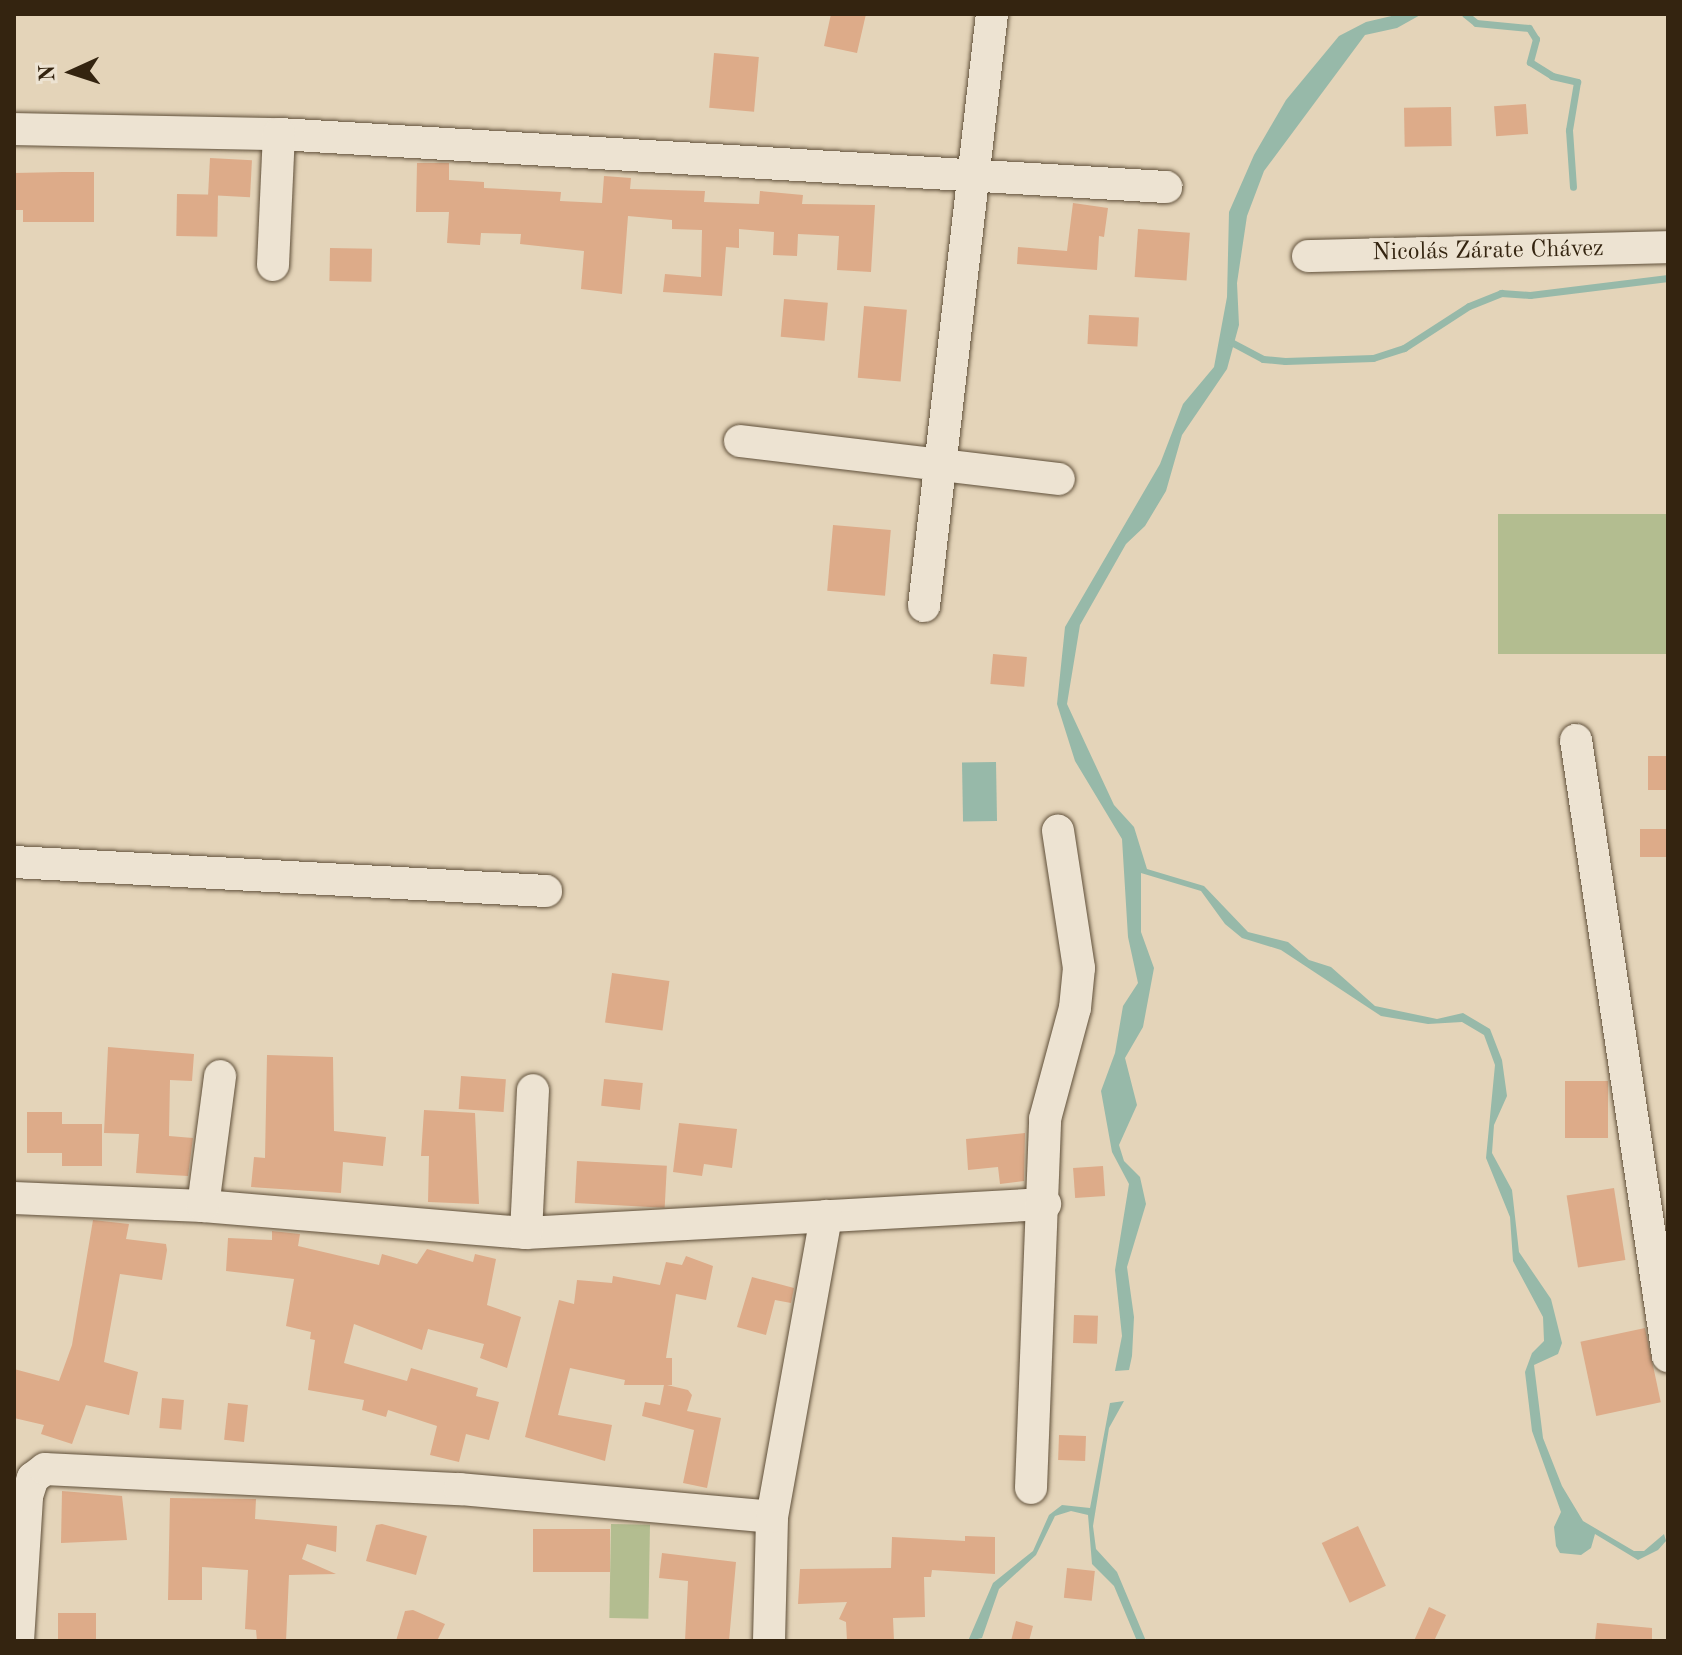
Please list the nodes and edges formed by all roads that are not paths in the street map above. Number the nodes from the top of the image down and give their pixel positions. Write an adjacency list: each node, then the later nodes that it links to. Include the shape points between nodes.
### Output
1 (992, 14): 4 (street)
2 (14, 129): 3 (street)
3 (279, 134): 4 (street); 8 (street)
4 (972, 179): 5 (street); 10 (street)
5 (1166, 187)
6 (1668, 247): 7 (street, Nicolás Zárate Chávez)
7 (1308, 256)
8 (273, 265)
9 (740, 441): 10 (street)
10 (940, 462): 11 (street); 12 (street)
11 (1059, 479)
12 (924, 606)
13 (1576, 740): 23 (street)
14 (1058, 831): 20 (street, via 1079,968 1075,1008 1047,1105)
15 (14, 862): 16 (street)
16 (546, 891)
17 (220, 1076): 21 (street)
18 (533, 1090): 24 (street)
19 (14, 1198): 21 (street)
20 (1045, 1204): 22 (street); 26 (street)
21 (203, 1206): 24 (street)
22 (826, 1216): 24 (street); 27 (street)
23 (1658, 1217): 25 (street)
24 (526, 1233)
25 (1668, 1356)
26 (1031, 1488)
27 (772, 1517): 28 (street, via 460,1489 45,1469 33,1478 27,1496); 29 (street)
28 (18, 1641)
29 (769, 1641)

